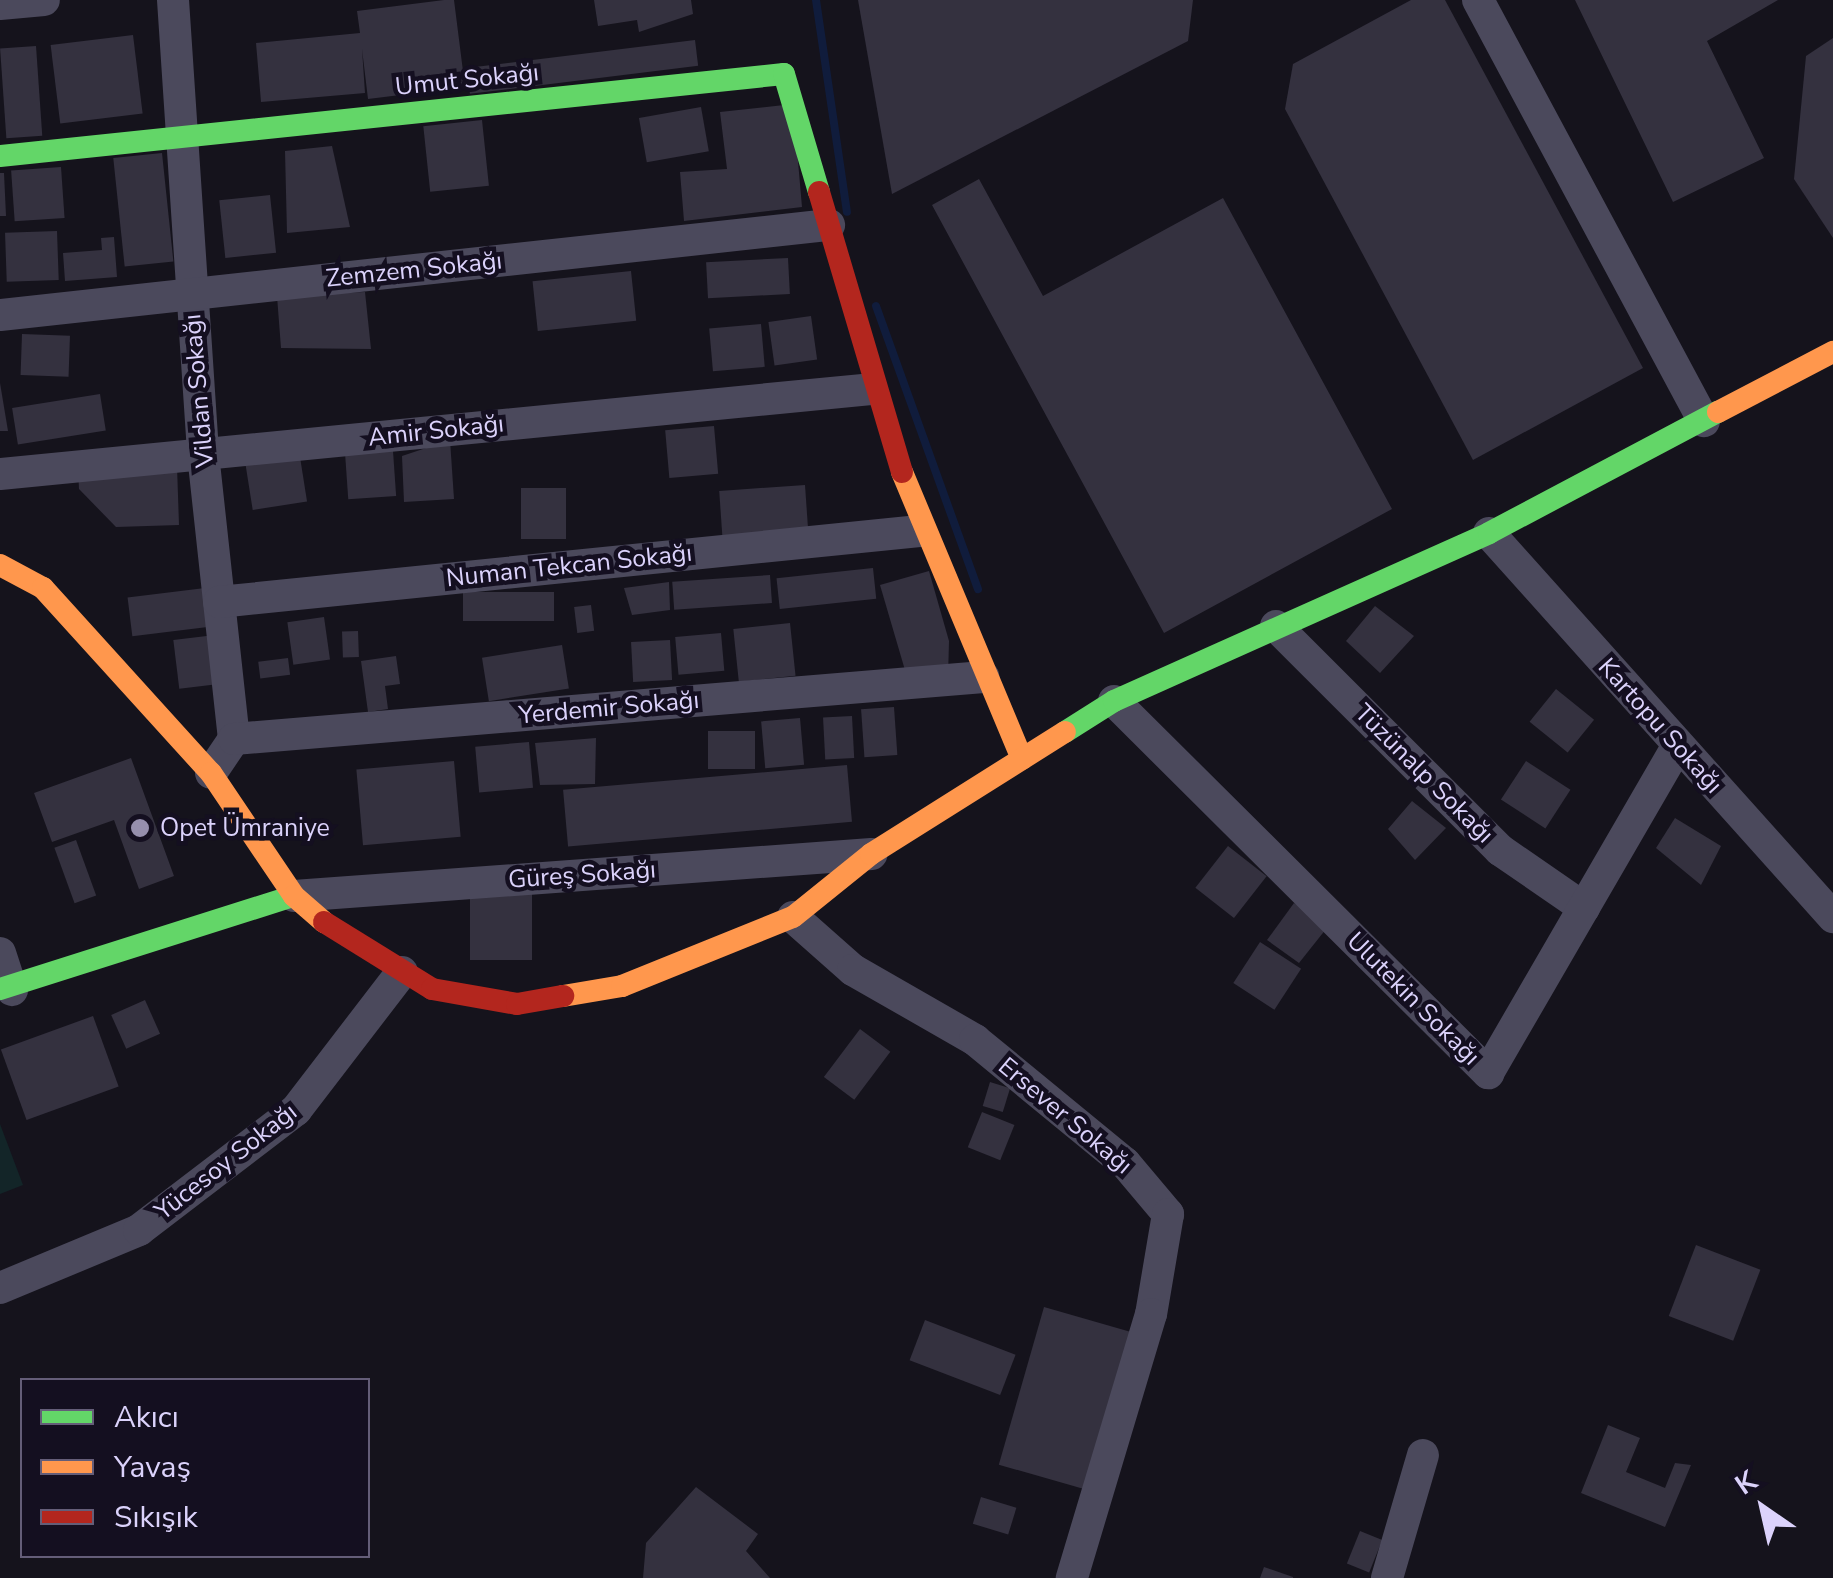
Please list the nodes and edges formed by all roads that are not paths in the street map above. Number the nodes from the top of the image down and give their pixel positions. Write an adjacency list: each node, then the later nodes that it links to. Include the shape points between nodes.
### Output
1 (44, 0): 4 (street)
2 (173, 0): 5 (street, Vildan Sokağı)
3 (1478, 0): 12 (street)
4 (0, 4)
5 (182, 137): 6 (street, Umut Sokağı); 7 (street, Umut Sokağı, via 784,74); 8 (street, Vildan Sokağı)
6 (0, 156)
7 (828, 225): 8 (street, Zemzem Sokağı); 11 (street)
8 (191, 294): 9 (street, Zemzem Sokağı); 13 (street, Vildan Sokağı)
9 (0, 316)
10 (1833, 352): 12 (street)
11 (871, 389): 13 (street, Amir Sokağı); 15 (street)
12 (1704, 421): 16 (street)
13 (203, 454): 14 (street, Amir Sokağı); 18 (street, Vildan Sokağı)
14 (0, 474)
15 (919, 531): 18 (street, Numan Tekcan Sokağı); 20 (street)
16 (1489, 534): 19 (street); 23 (street, Kartopu Sokağı)
17 (0, 565): 25 (street, via 43,588)
18 (219, 602): 22 (street, Vildan Sokağı)
19 (1276, 626): 21 (street); 28 (street, Tüzünalp Sokağı, via 1500,850)
20 (983, 678): 22 (street, Yerdemir Sokağı); 24 (street)
21 (1114, 701): 24 (street); 28 (street, Ulutekin Sokağı, via 1488,1074)
22 (234, 739): 25 (street)
23 (1677, 747): 28 (street, Ulutekin Sokağı); 30 (street, Kartopu Sokağı)
24 (1022, 760): 26 (street)
25 (211, 773): 27 (street)
26 (871, 854): 27 (street, Güreş Sokağı); 29 (street)
27 (294, 896): 32 (street); 33 (street)
28 (1584, 908)
29 (793, 916): 32 (street, via 622,986 517,1004 432,989); 36 (street, Ersever Sokağı, via 853,970 975,1040 1125,1163 1168,1214 1152,1314)
30 (1833, 917)
31 (0, 954): 33 (street)
32 (402, 972): 34 (street, Yücesoy Sokağı, via 296,1110 139,1230)
33 (4, 995)
34 (0, 1288)
35 (1423, 1455): 37 (street)
36 (1072, 1578)
37 (1387, 1578)

